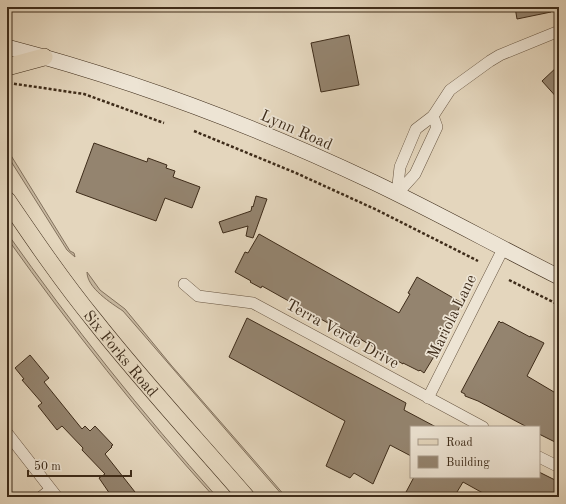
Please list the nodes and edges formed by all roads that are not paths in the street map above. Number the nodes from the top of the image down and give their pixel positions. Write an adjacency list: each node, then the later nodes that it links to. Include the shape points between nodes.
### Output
1 (559, 31): 5 (street, via 490,61 450,90)
2 (7, 47): 3 (main road, Lynn Road)
3 (44, 57): 4 (main road); 6 (main road, Lynn Road, via 137,85 247,126)
4 (7, 68)
5 (433, 116): 6 (street, via 416,129 400,167); 6 (street, via 437,127 415,174)
6 (397, 194): 8 (main road, Lynn Road)
7 (7, 200): 18 (main road, Six Forks Road, via 94,320)
8 (503, 249): 9 (main road, Lynn Road); 11 (street, Mariola Lane)
9 (559, 277)
10 (184, 284): 11 (street, Terra Verde Drive, via 198,296 253,303)
11 (428, 398): 12 (street, Terra Verde Drive)
12 (481, 426)
13 (7, 433): 16 (street)
14 (540, 458): 15 (street)
15 (559, 467)
16 (54, 493): 17 (street)
17 (42, 497)
18 (246, 497)

